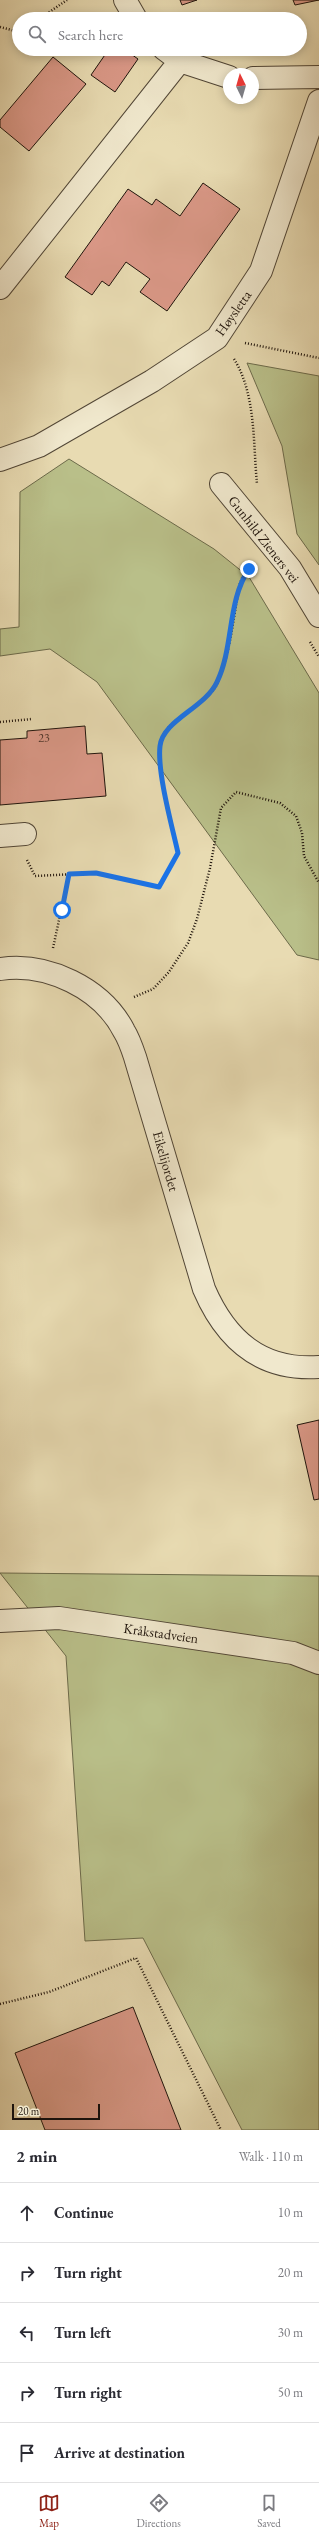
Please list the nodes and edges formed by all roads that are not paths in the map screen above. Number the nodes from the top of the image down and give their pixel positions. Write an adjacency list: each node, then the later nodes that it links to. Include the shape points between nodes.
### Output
1 (125, 0): 2 (street)
2 (132, 12)
3 (171, 56): 9 (street)
4 (175, 56): 5 (street)
5 (223, 75)
6 (319, 77): 7 (street)
7 (259, 78)
8 (319, 101): 10 (street, Høysletta, via 261,271 217,338 152,381 39,446)
9 (0, 288)
10 (0, 460)
11 (221, 484): 12 (street, Gunhild Zieners vei, via 290,568)
12 (319, 616)
13 (0, 969): 14 (street, Eikelijordet, via 31,969 59,975 85,988 107,1007 124,1030 135,1056 204,1289 215,1314 231,1335 252,1352 277,1363 303,1368)
14 (319, 1367)
15 (0, 1621): 16 (street, Kråkstadveien, via 59,1618 294,1653)
16 (319, 1663)

